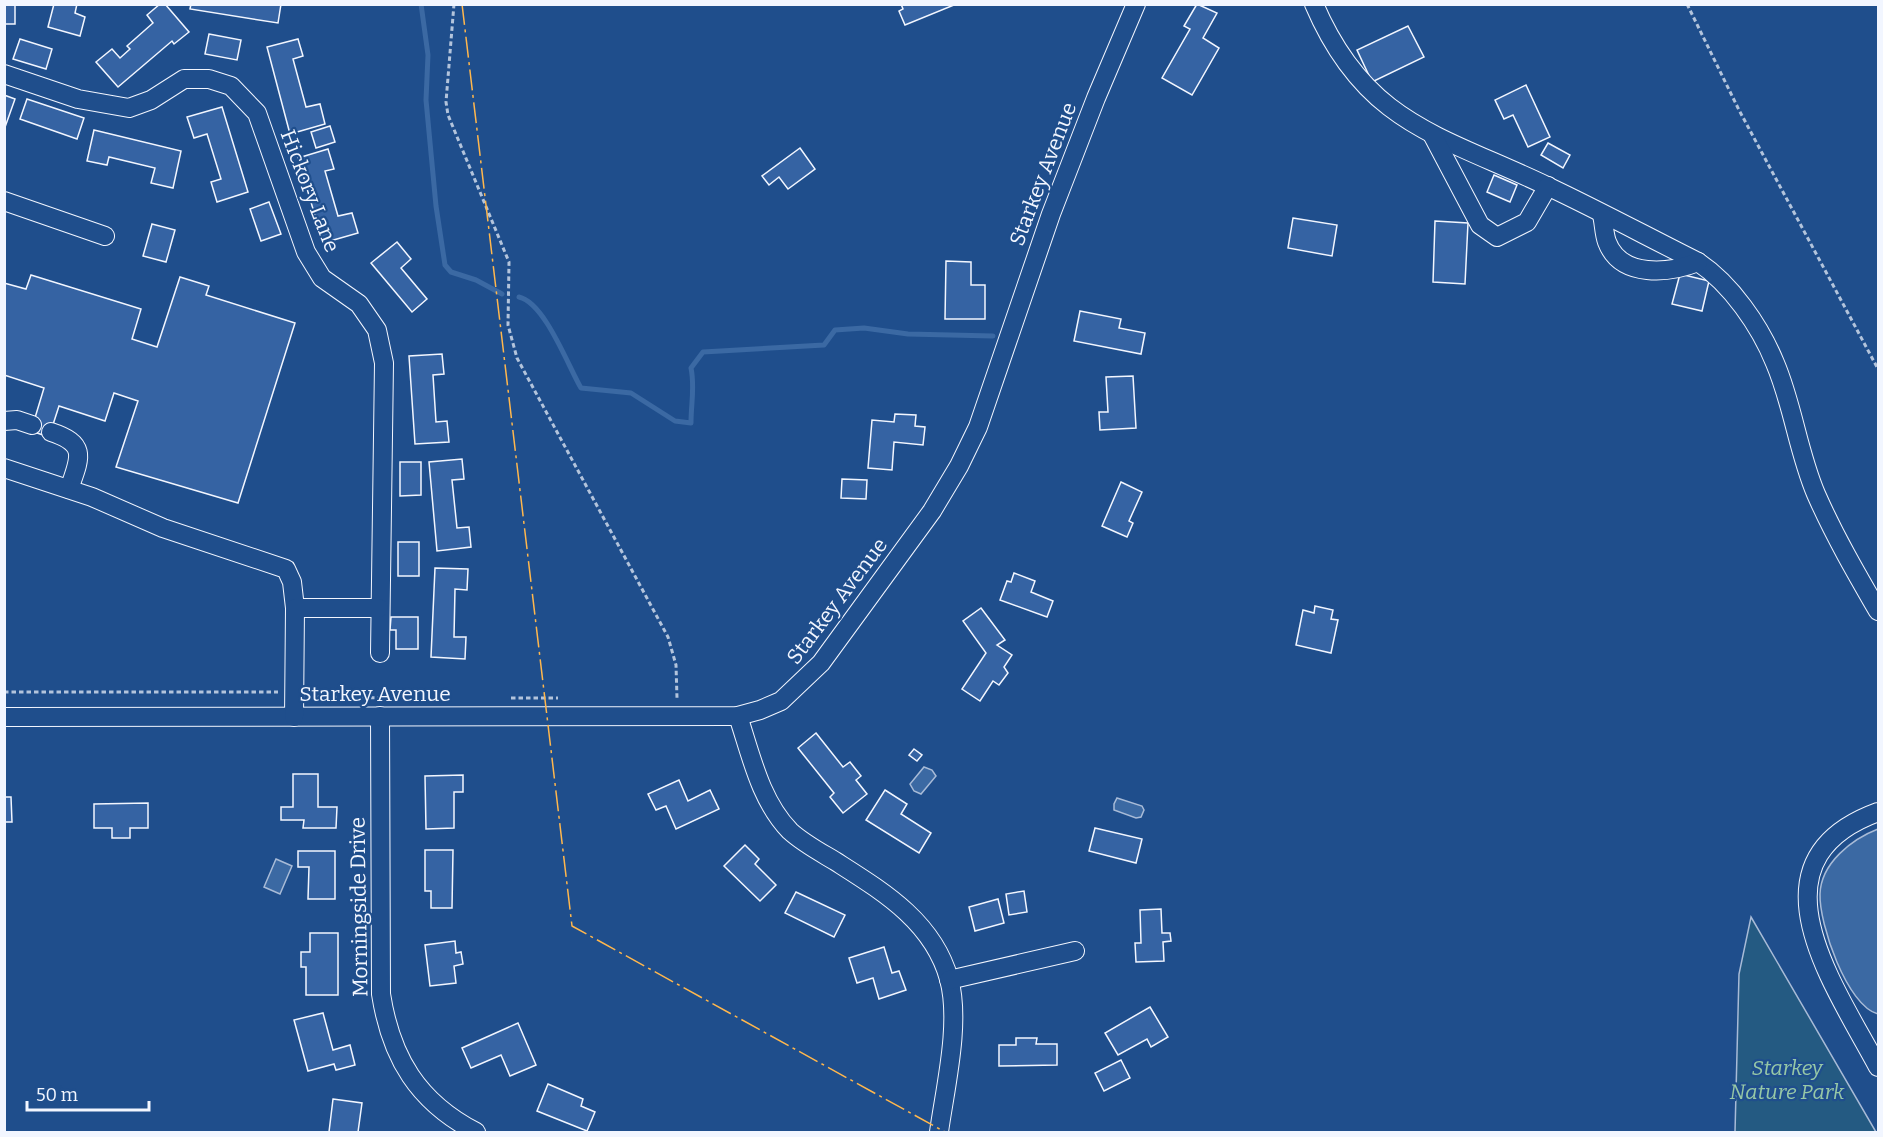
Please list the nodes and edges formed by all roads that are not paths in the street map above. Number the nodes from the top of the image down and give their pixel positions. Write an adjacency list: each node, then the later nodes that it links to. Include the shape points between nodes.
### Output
1 (1136, 4): 20 (street, Starkey Avenue, via 1054,205 978,427 959,466 933,512 821,663 781,701)
2 (1314, 4): 4 (street, via 1327,35 1354,76 1376,98)
3 (4, 74): 16 (street, Hickory Lane, via 78,99 129,108 151,100 184,79 209,79 231,86 256,113 306,252 322,278 358,304 377,330 384,363)
4 (1433, 136): 5 (street); 5 (street, via 1480,225 1497,237 1527,222)
5 (1548, 186): 7 (street)
6 (4, 201): 8 (street)
7 (1602, 215): 9 (street); 9 (street, via 1607,243 1621,261 1650,272 1677,270)
8 (105, 236)
9 (1698, 262): 17 (street, via 1715,274 1741,304 1775,362 1815,492)
10 (4, 421): 11 (street)
11 (32, 425)
12 (51, 432): 14 (street, via 75,444 78,456)
13 (4, 468): 14 (street)
14 (69, 489): 15 (street, via 163,528 286,569)
15 (295, 608): 16 (street); 22 (street)
16 (379, 608): 18 (street, Hickory Lane)
17 (1878, 611)
18 (380, 653)
19 (380, 716): 20 (street, Starkey Avenue); 22 (street, Starkey Avenue); 27 (street, Morningside Drive, via 381,994 385,1021 405,1068)
20 (738, 716): 25 (street, via 761,786 775,813 808,845 907,910 929,939)
21 (4, 717): 22 (street, Starkey Avenue)
22 (294, 717)
23 (1878, 812): 26 (street, via 1836,835 1818,856 1807,908 1817,949)
24 (1075, 951): 25 (street)
25 (949, 980): 29 (street, via 950,1050)
26 (1878, 1067)
27 (446, 1126): 28 (street, Morningside Drive)
28 (476, 1132)
29 (939, 1132)

